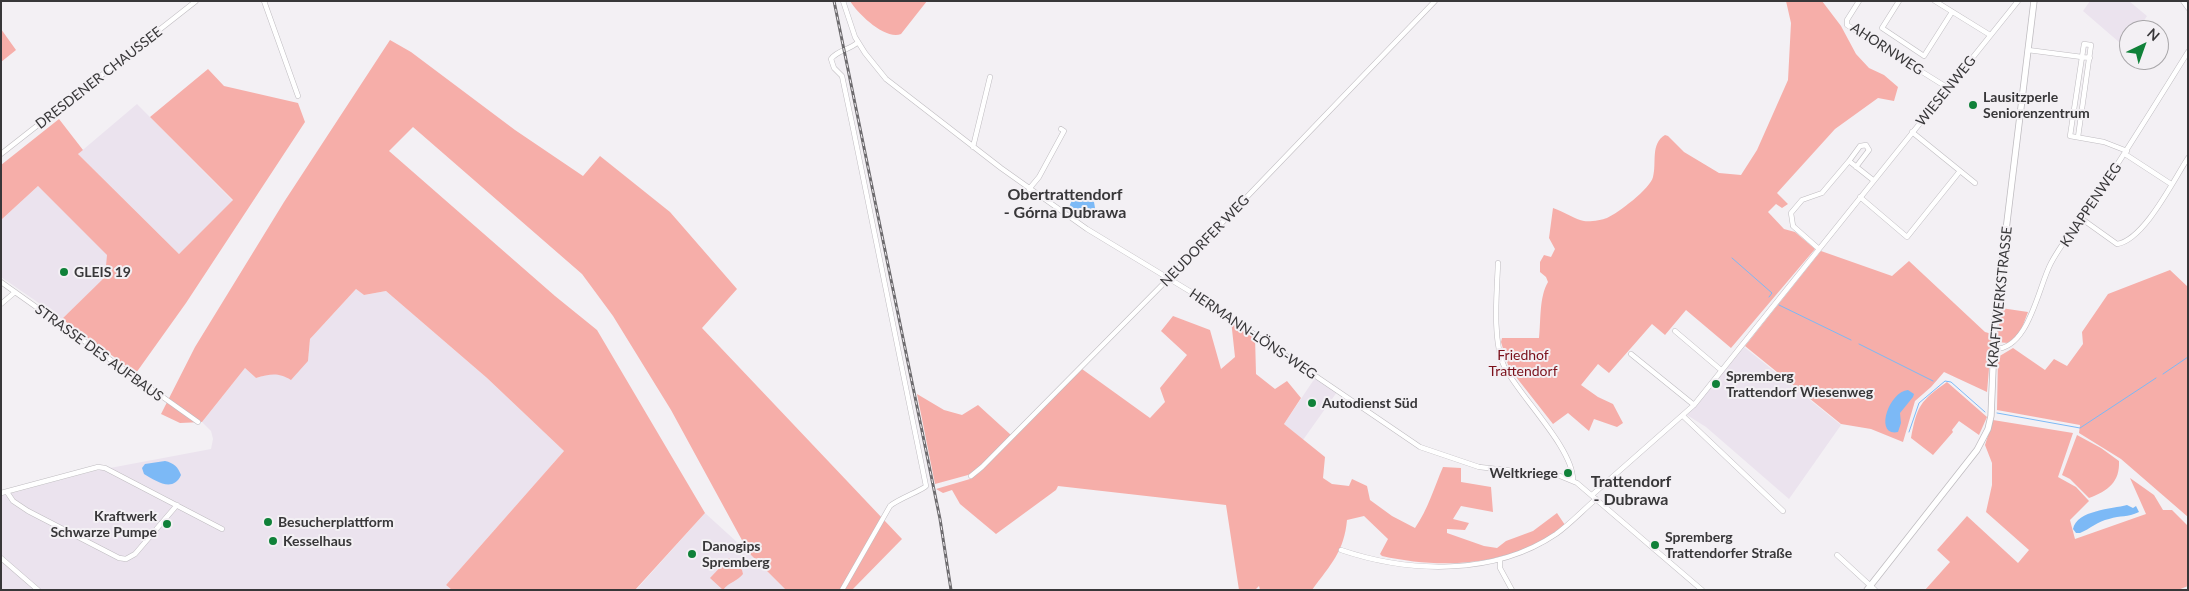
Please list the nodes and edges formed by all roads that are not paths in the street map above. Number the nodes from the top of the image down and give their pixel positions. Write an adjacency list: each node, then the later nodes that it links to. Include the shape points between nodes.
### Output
1 (196, 1): 31 (street, DRESDENER CHAUSSEE)
2 (264, 1): 23 (street)
3 (843, 1): 14 (street, HERMANN-LÖNS-WEG)
4 (1435, 1): 44 (street, NEUDORFER WEG)
5 (1859, 1): 21 (street, AHORNWEG, via 1847,25)
6 (1899, 1): 12 (street, via 1882,28 1924,56)
7 (1935, 1): 12 (street)
8 (2018, 1): 13 (street, WIESENWEG)
9 (2034, 1): 15 (main road, KRAFTWERKSTRASSE)
10 (2183, 1): 11 (street)
11 (2188, 8)
12 (1952, 12): 13 (street)
13 (1990, 35): 21 (street, WIESENWEG)
14 (858, 42): 29 (street, HERMANN-LÖNS-WEG, via 886,79); 68 (street, via 831,59 842,76 925,488 890,506)
15 (2028, 50): 17 (street); 49 (main road, KRAFTWERKSTRASSE)
16 (2188, 52): 30 (street, KNAPPENWEG)
17 (2082, 57): 18 (street); 18 (street, via 2084,44 2091,45); 20 (street)
18 (2090, 58): 22 (street)
19 (990, 77): 29 (street)
20 (2078, 86): 22 (street); 24 (street)
21 (1948, 88): 27 (street, WIESENWEG)
22 (2086, 88): 25 (street)
23 (298, 96)
24 (2073, 122): 25 (street); 28 (street, via 2070,136)
25 (2080, 124): 28 (street)
26 (1061, 129): 39 (street, via 1064,131)
27 (1912, 132): 35 (street); 36 (street, WIESENWEG)
28 (2078, 137): 30 (street, via 2104,142)
29 (973, 147): 39 (street, HERMANN-LÖNS-WEG)
30 (2126, 152): 38 (street); 41 (street, KNAPPENWEG)
31 (1, 154)
32 (2188, 158): 38 (street)
33 (1848, 160): 34 (street); 34 (street, via 1860,146 1866,145 1869,150); 42 (street, via 1822,193 1802,200 1791,213 1792,226)
34 (1856, 167): 36 (street)
35 (1960, 171): 37 (street); 40 (street, via 1907,237)
36 (1873, 180): 40 (street, WIESENWEG)
37 (1974, 183)
38 (2171, 184): 41 (street, via 2143,228 2126,243 2117,244)
39 (1029, 189): 44 (street, HERMANN-LÖNS-WEG, via 1087,229)
40 (1860, 197): 42 (street, WIESENWEG)
41 (2082, 220): 49 (street, KNAPPENWEG, via 2051,263 2022,334 2005,347)
42 (1819, 249): 51 (street, WIESENWEG)
43 (1498, 263): 56 (street, via 1497,320 1504,366 1549,429 1573,470)
44 (1169, 278): 55 (street, NEUDORFER WEG); 56 (street, HERMANN-LÖNS-WEG, via 1420,447 1479,467)
45 (1, 282): 46 (street, STRASSE DES AUFBAUS)
46 (15, 292): 47 (street); 54 (street, STRASSE DES AUFBAUS)
47 (1, 304)
48 (1674, 331): 51 (street)
49 (1994, 350): 66 (main road, KRAFTWERKSTRASSE, via 1991,416 1984,438)
50 (1631, 354): 52 (street)
51 (1721, 370): 52 (street, WIESENWEG)
52 (1694, 405): 53 (street, WIESENWEG)
53 (1683, 416): 58 (street, WIESENWEG, via 1630,459); 60 (street)
54 (198, 422)
55 (970, 476)
56 (1573, 480): 58 (street, HERMANN-LÖNS-WEG)
57 (4, 492): 59 (street, via 98,467 110,469); 59 (street, via 28,511 126,559 135,554)
58 (1594, 497): 65 (street, WIESENWEG, via 1555,535); 70 (street, HERMANN-LÖNS-WEG)
59 (177, 505): 61 (street)
60 (1783, 511)
61 (222, 529)
62 (1341, 550): 65 (street, WIESENWEG, via 1385,562 1444,567)
63 (1837, 555): 66 (street, KRAFTWERKSTRASSE)
64 (1, 558): 67 (street)
65 (1500, 561): 69 (street, via 1500,568)
66 (1871, 588)
67 (38, 590)
68 (842, 590)
69 (1512, 590)
70 (1702, 590)

